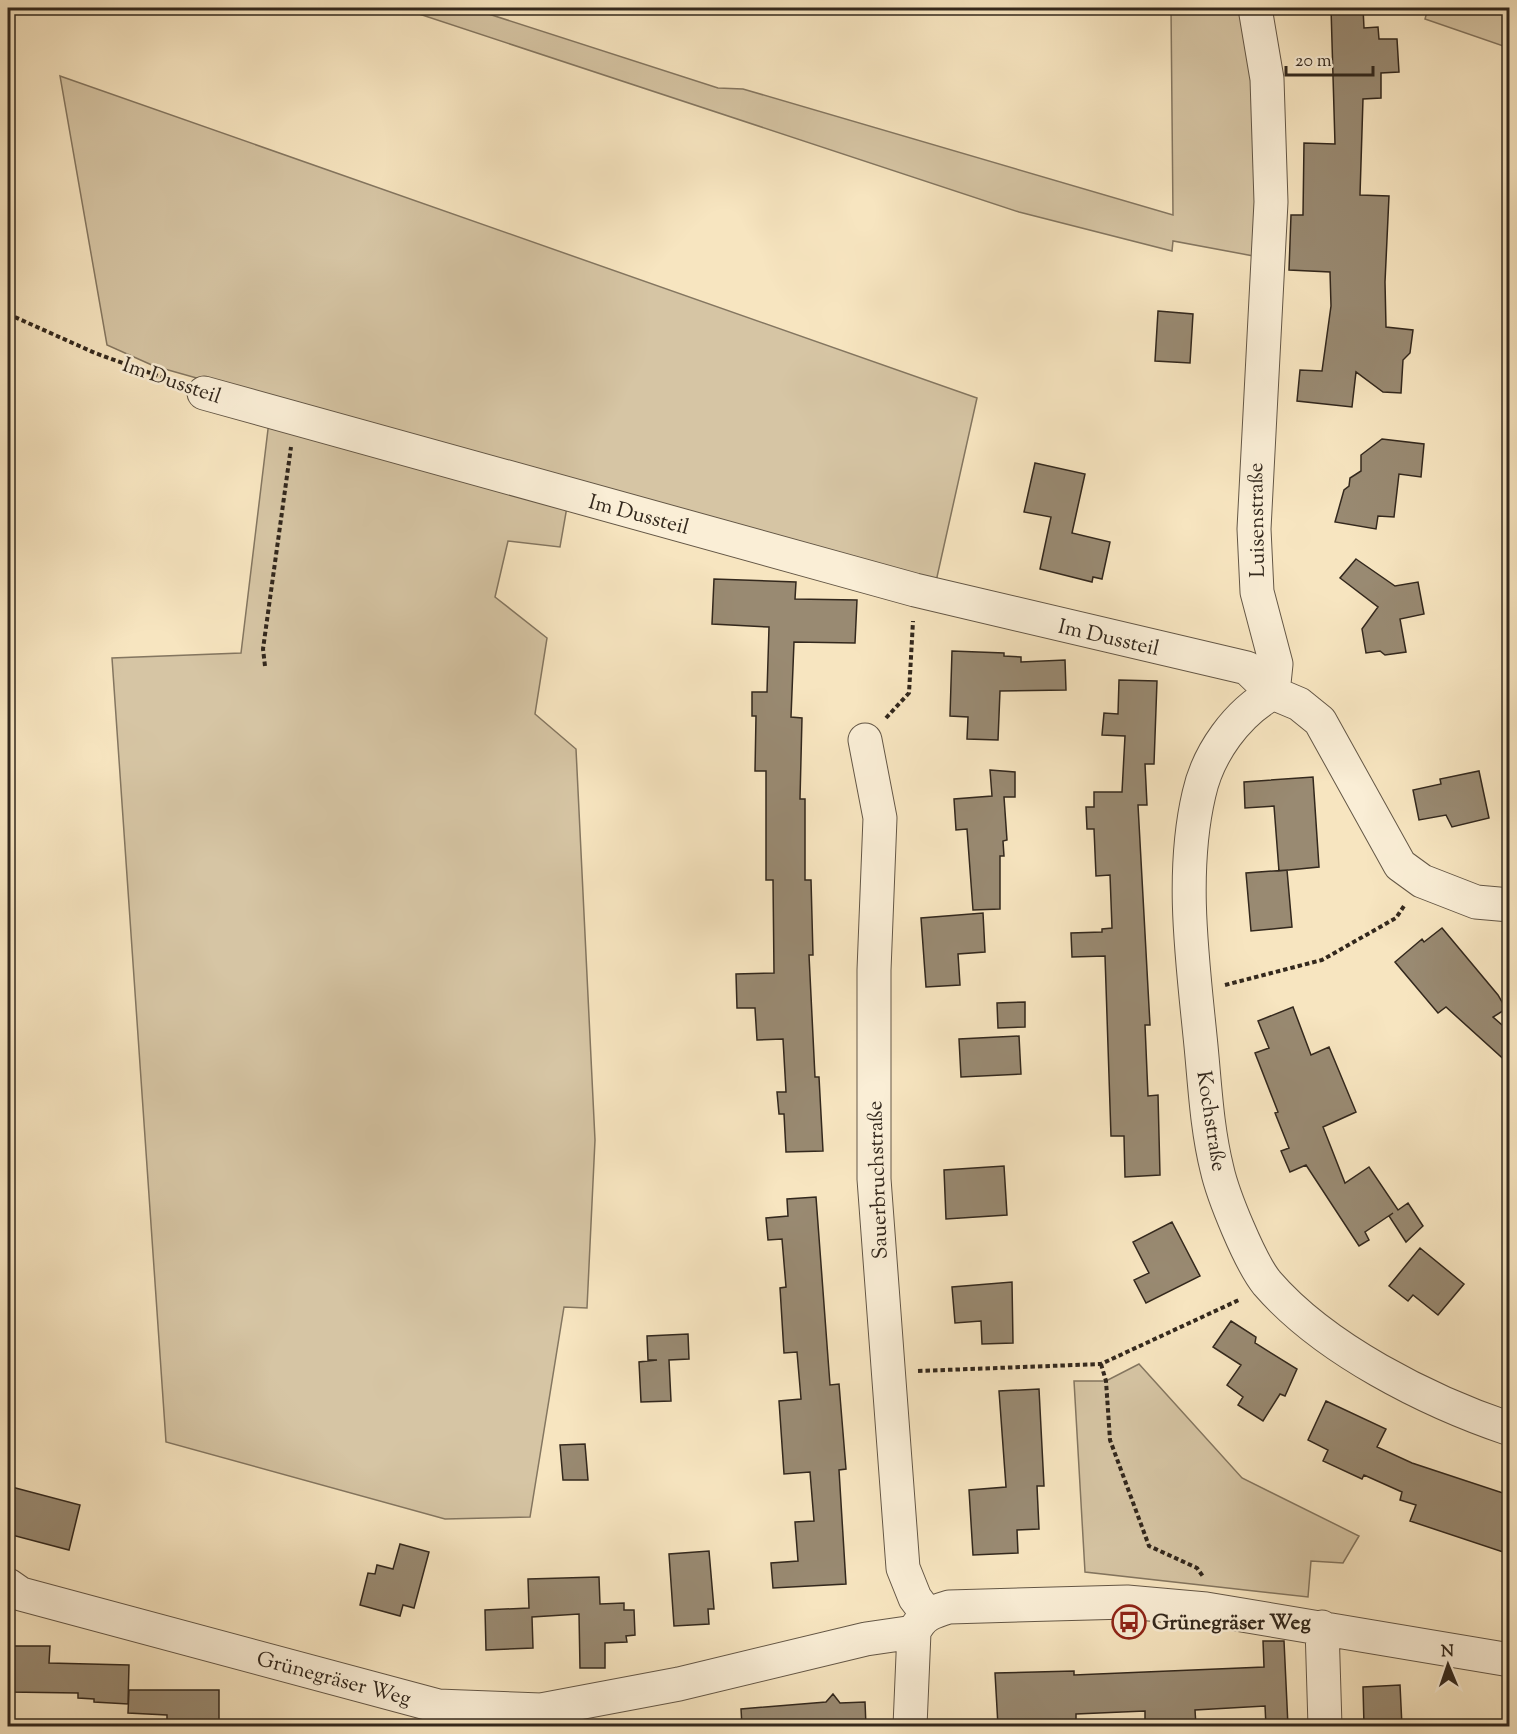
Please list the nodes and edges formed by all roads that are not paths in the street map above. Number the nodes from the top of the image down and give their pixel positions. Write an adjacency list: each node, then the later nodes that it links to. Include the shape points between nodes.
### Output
1 (1255, 8): 3 (street, Luisenstraße, via 1267,79 1270,202 1254,529 1257,592 1276,664)
2 (204, 393): 3 (street, Im Dussteil, via 915,590 1247,668)
3 (1273, 693): 5 (street, via 1299,704 1320,721 1400,865 1422,881 1476,902); 6 (street, Kochstraße, via 1254,703 1220,742 1199,792 1192,839 1196,993 1208,1121 1217,1170 1235,1222 1266,1281 1302,1316 1401,1382)
4 (865, 740): 8 (street, Sauerbruchstraße, via 880,818 874,970 874,1179 903,1568)
5 (1509, 905)
6 (1509, 1429)
7 (8, 1585): 8 (street, Grünegräser Weg, via 21,1594 438,1706 541,1710 679,1684 866,1639)
8 (920, 1622): 9 (street, Grünegräser Weg, via 949,1607 1127,1602); 11 (street)
9 (1322, 1627): 10 (street, Grünegräser Weg); 12 (street)
10 (1509, 1660)
11 (910, 1726)
12 (1325, 1726)

